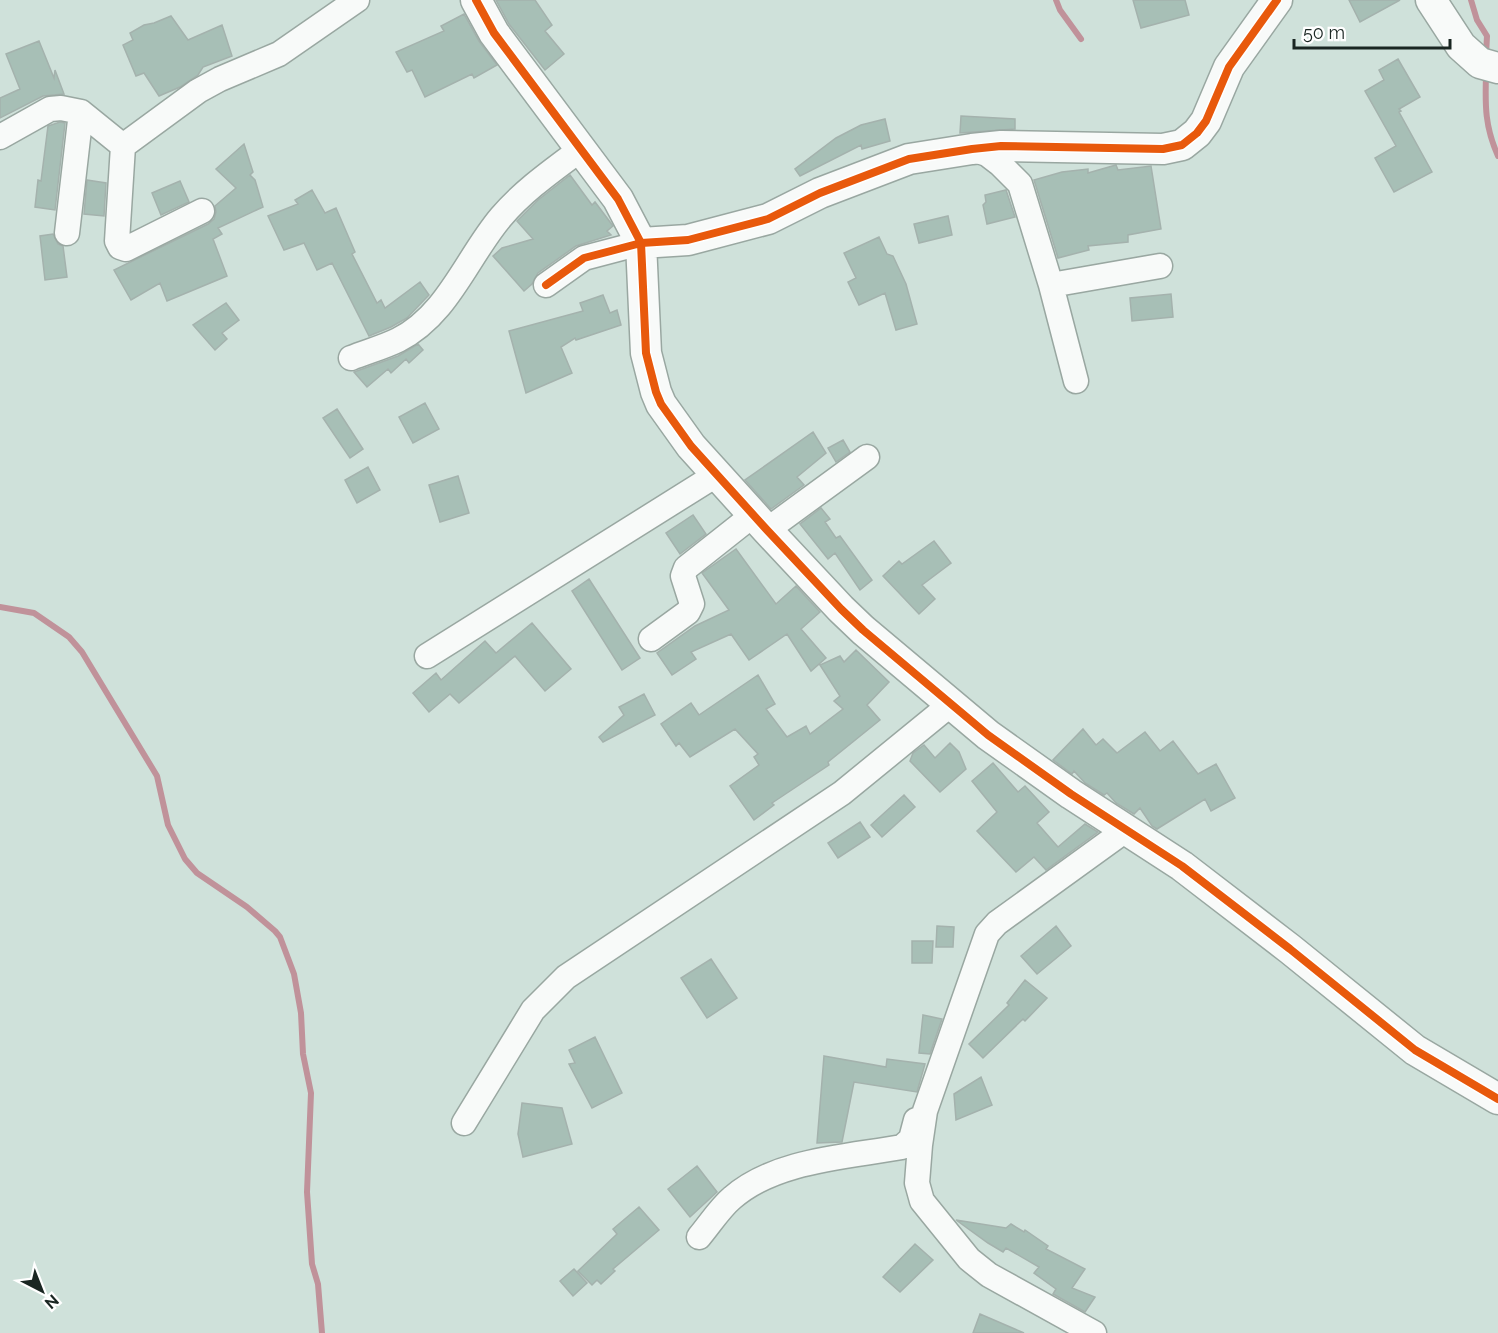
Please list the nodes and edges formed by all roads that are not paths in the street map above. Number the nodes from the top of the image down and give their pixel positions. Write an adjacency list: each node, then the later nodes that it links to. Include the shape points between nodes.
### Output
1 (357, 0): 8 (street, via 279,54 198,92)
2 (476, 0): 10 (street, via 494,33)
3 (1277, 0): 9 (street, via 1229,67 1206,121 1182,145 1163,149)
4 (1431, 0): 5 (street, via 1461,46 1480,63)
5 (1498, 68)
6 (81, 112): 7 (street, via 50,109); 8 (street); 12 (street)
7 (0, 137)
8 (123, 146): 11 (street, via 117,240 120,247 126,249)
9 (972, 148): 13 (street, via 909,159 820,193 768,219 688,240); 16 (street, via 987,154 1020,184)
10 (581, 149): 13 (street, via 618,199); 17 (street, via 500,218 452,290 418,326 399,340)
11 (202, 211)
12 (67, 233)
13 (641, 243): 15 (street, via 584,258); 20 (street, via 646,353 656,392 670,418)
14 (1160, 266): 16 (street)
15 (546, 285)
16 (1051, 285): 18 (street)
17 (351, 358)
18 (1076, 381)
19 (867, 457): 21 (street)
20 (716, 475): 21 (street); 23 (street)
21 (760, 523): 22 (street, via 686,568 683,576 692,604 688,612); 24 (street, via 841,609)
22 (651, 639)
23 (427, 656)
24 (951, 705): 25 (street, via 1028,765); 28 (street, via 842,793 566,977 533,1010)
25 (1127, 829): 26 (street, via 1214,890 1415,1050); 27 (street, via 987,934)
26 (1498, 1099)
27 (925, 1111): 29 (street, via 919,1113 911,1139 902,1147 790,1168 764,1177 732,1198); 30 (street, via 917,1183 922,1201 934,1217 969,1259 989,1275)
28 (464, 1124)
29 (699, 1237)
30 (1094, 1333)

